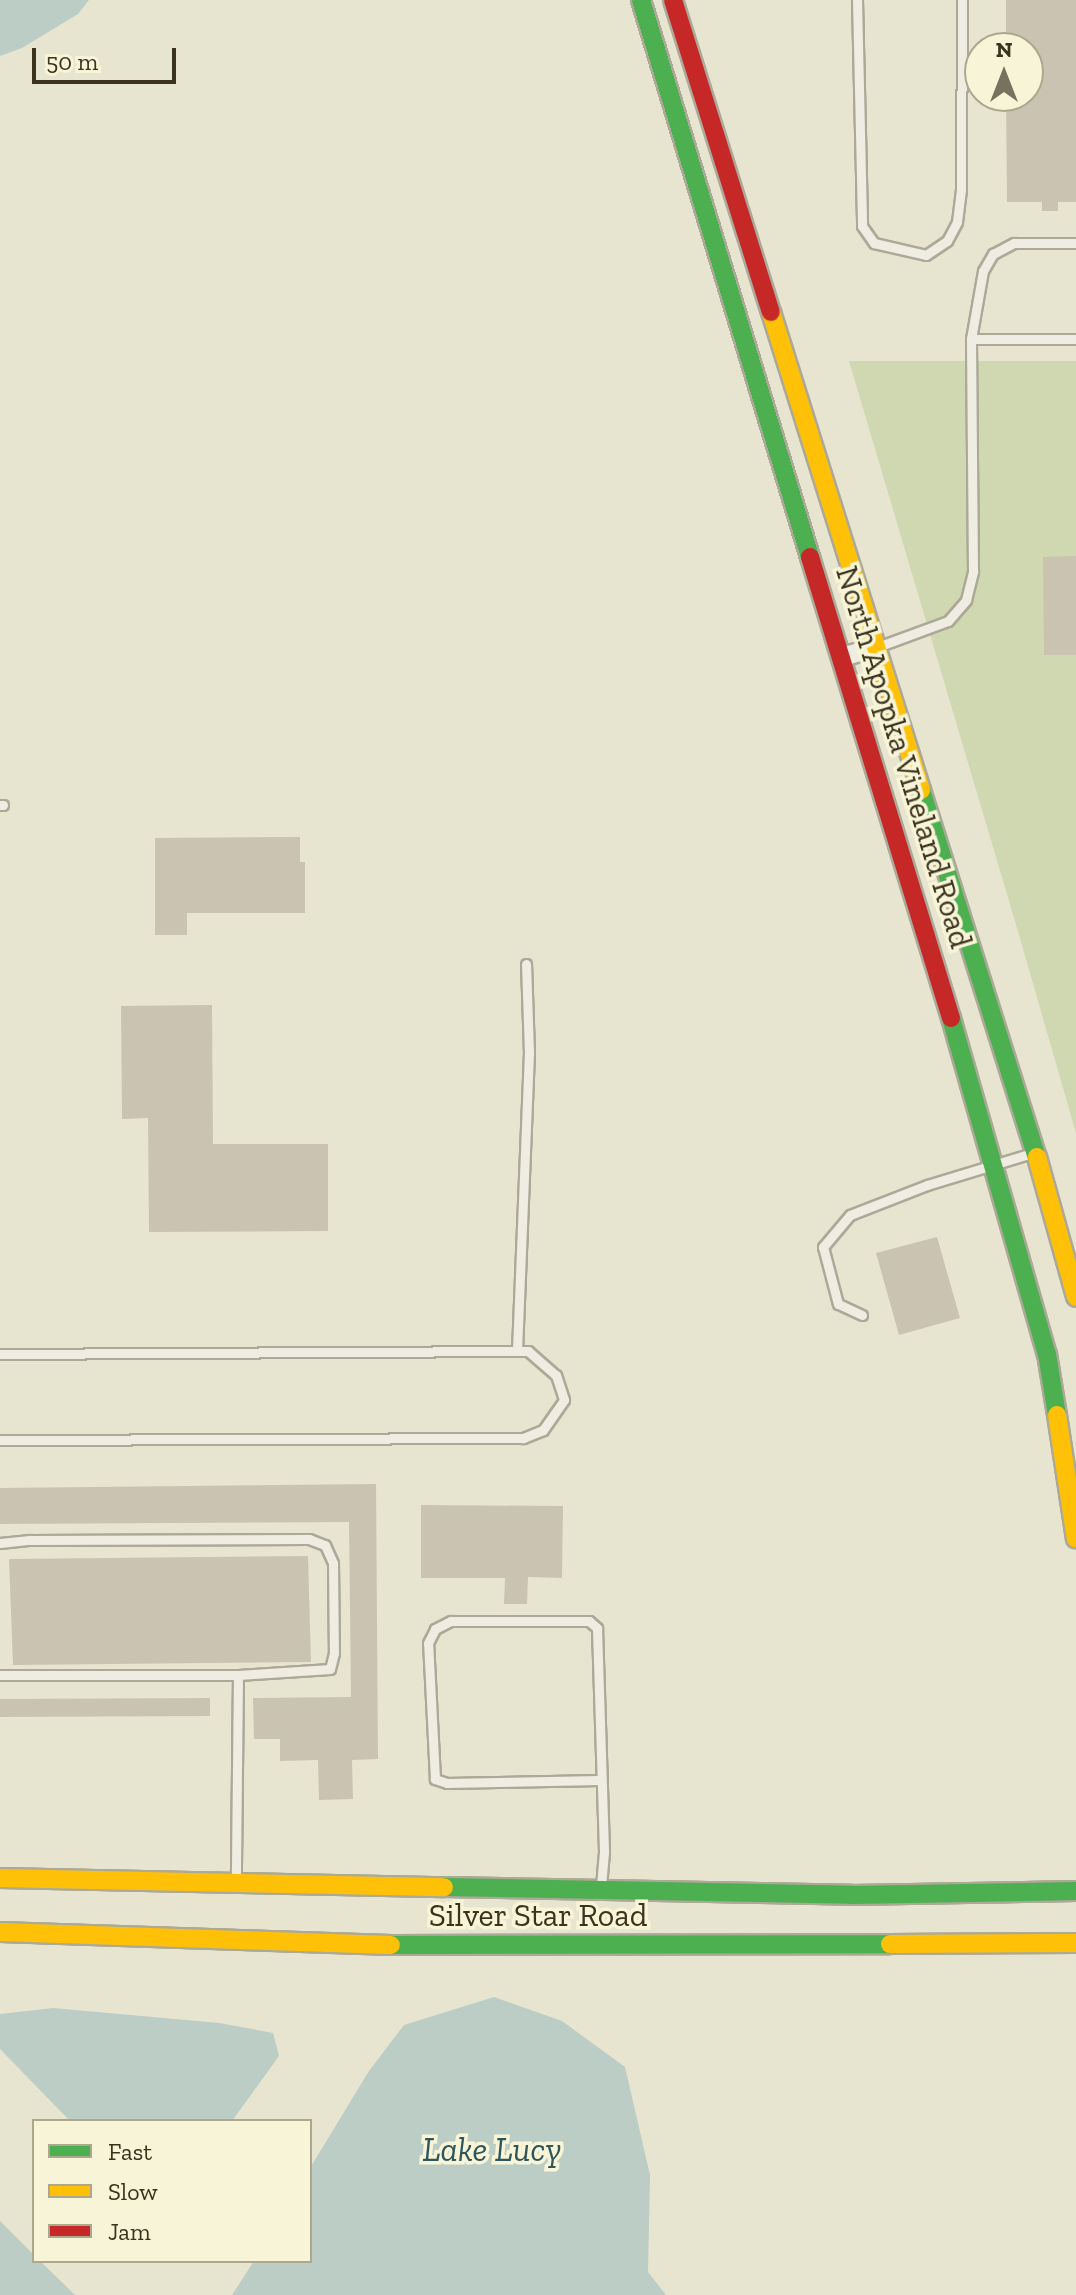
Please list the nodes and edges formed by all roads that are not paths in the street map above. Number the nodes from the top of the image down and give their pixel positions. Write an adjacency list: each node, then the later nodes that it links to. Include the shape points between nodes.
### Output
1 (641, 0): 9 (main road, North Apopka Vineland Road)
2 (673, 0): 8 (main road, North Apopka Vineland Road)
3 (857, 0): 4 (lane, via 862,226 874,243 926,255 947,241 957,222)
4 (962, 0)
5 (1076, 243): 6 (lane, via 1014,243 993,254 976,293)
6 (971, 339): 7 (lane); 8 (lane, via 973,571 966,600 948,621)
7 (1076, 339)
8 (877, 647): 9 (street); 11 (main road, North Apopka Vineland Road)
9 (842, 657): 12 (main road, North Apopka Vineland Road)
10 (526, 964): 15 (lane, via 529,1053)
11 (1035, 1152): 12 (lane); 13 (main road, North Apopka Vineland Road)
12 (995, 1164): 14 (lane, via 850,1215 823,1247 838,1304); 18 (main road, North Apopka Vineland Road, via 1047,1354)
13 (1076, 1297)
14 (862, 1315)
15 (517, 1351): 16 (lane); 17 (lane, via 528,1351 545,1362 556,1375 564,1400 543,1430 523,1438)
16 (0, 1354)
17 (0, 1440)
18 (1076, 1539)
19 (0, 1543): 21 (lane, via 309,1539 325,1545 333,1563 330,1669)
20 (0, 1675): 21 (lane)
21 (238, 1675): 24 (lane)
22 (600, 1780): 22 (lane, via 597,1628 589,1621 451,1621 435,1629 428,1643 435,1779); 26 (lane)
23 (0, 1878): 24 (main road, Silver Star Road)
24 (236, 1884): 26 (main road, Silver Star Road)
25 (1076, 1891): 26 (main road, Silver Star Road)
26 (601, 1892)
27 (0, 1932): 28 (main road, Silver Star Road, via 432,1946)
28 (1076, 1943)

